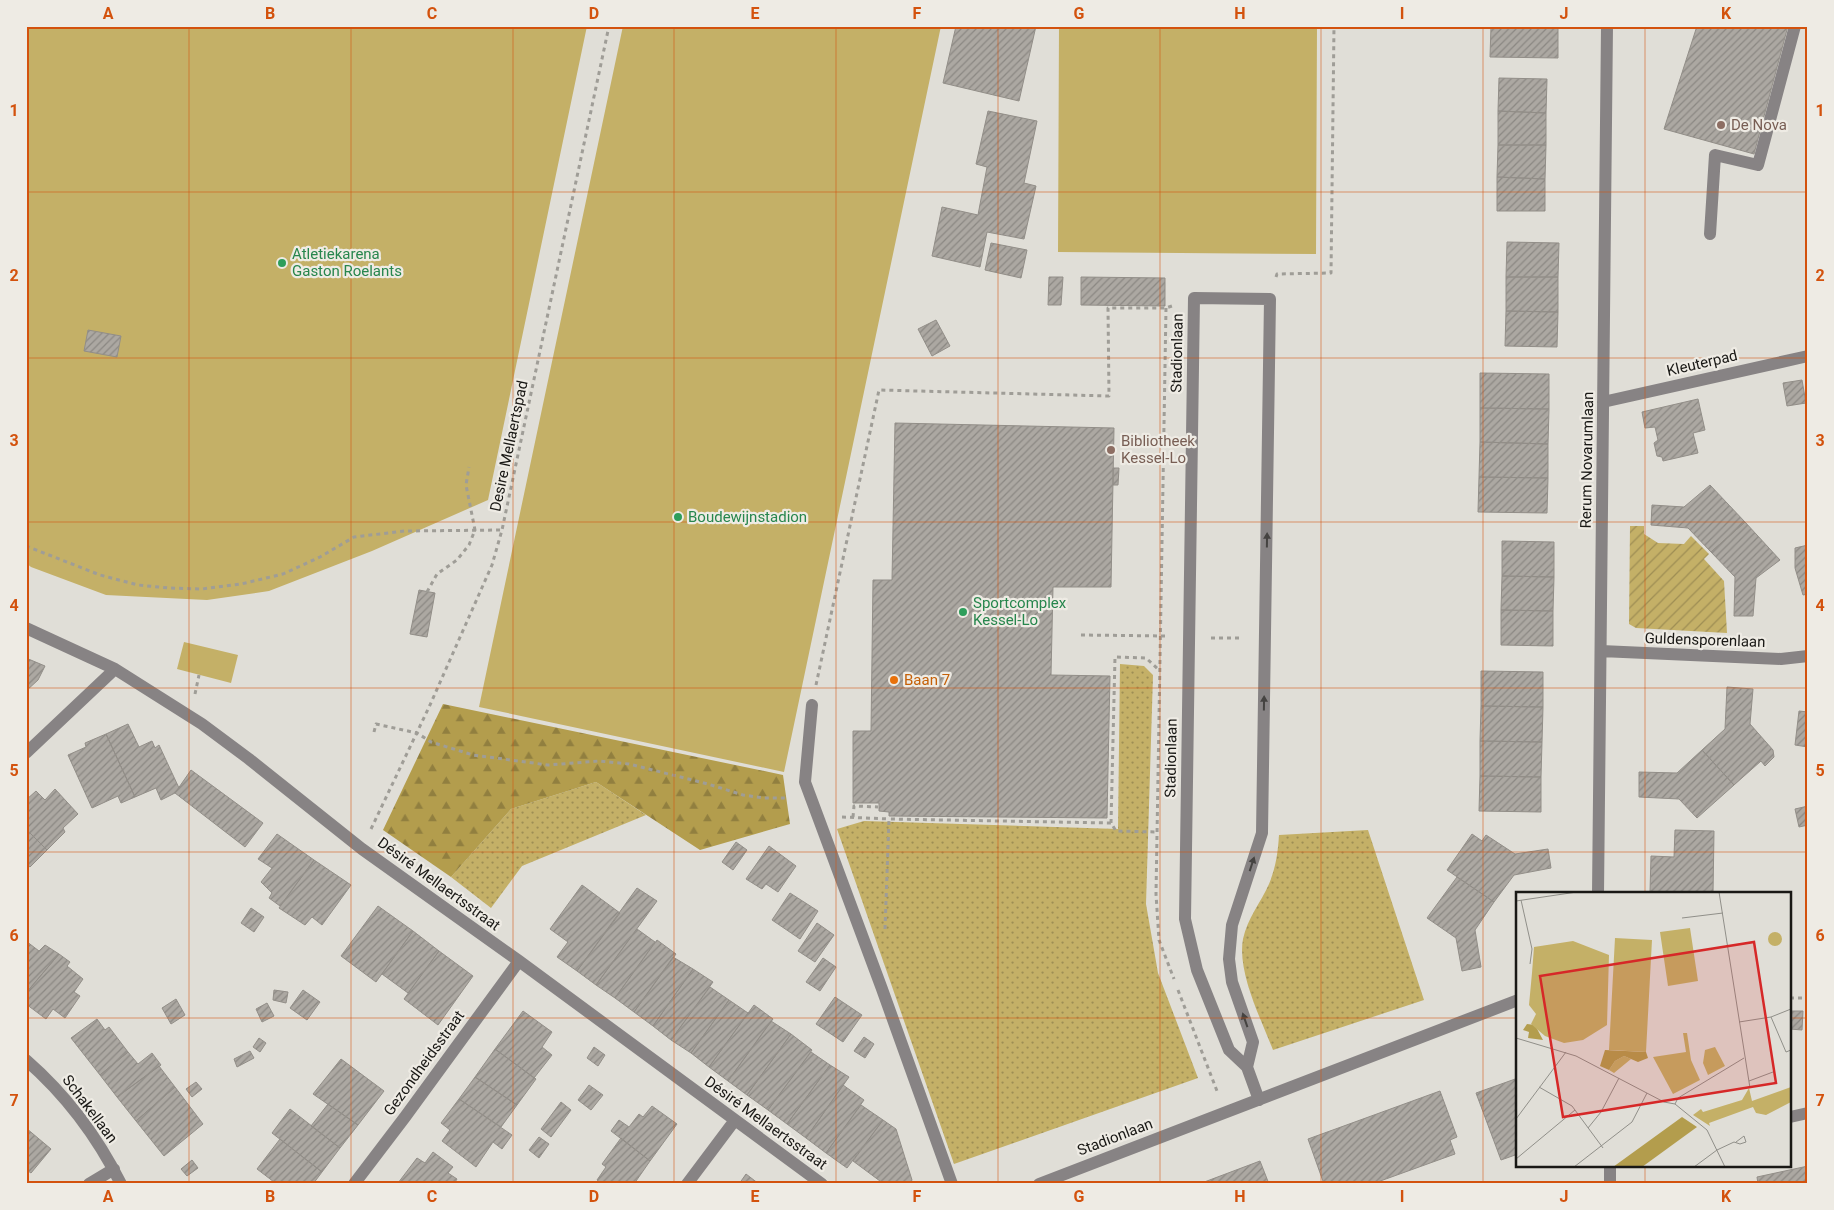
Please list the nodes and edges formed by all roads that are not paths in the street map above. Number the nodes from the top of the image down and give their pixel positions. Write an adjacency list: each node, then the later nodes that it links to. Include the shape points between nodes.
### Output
1 (1607, 26): 5 (street, Rerum Novarumlaan)
2 (1795, 26): 3 (street, via 1758,165 1715,155)
3 (1710, 234)
4 (1808, 356): 5 (street, Kleuterpad)
5 (1604, 402): 7 (street, Rerum Novarumlaan)
6 (26, 628): 9 (street, Désiré Mellaertsstraat)
7 (1601, 651): 8 (street, Guldensporenlaan, via 1781,659); 12 (street, Rerum Novarumlaan)
8 (1808, 656)
9 (115, 669): 11 (street); 13 (street, Désiré Mellaertsstraat, via 202,724 362,849)
10 (812, 705): 28 (street, via 805,782)
11 (26, 753)
12 (1598, 892)
13 (519, 961): 20 (street, Désiré Mellaertsstraat); 25 (street, Gezondheidsstraat)
14 (1516, 1001): 17 (street, Stadionlaan)
15 (26, 1060): 22 (street, Schakellaan, via 46,1077 89,1130)
16 (1247, 1067): 16 (street, Stadionlaan, one-way to 16, via 1253,1042 1232,982 1229,959 1232,925 1262,833 1270,299 1194,298 1186,919 1197,970 1229,1050); 17 (street, Stadionlaan)
17 (1259, 1100): 29 (street, Stadionlaan)
18 (1808, 1113): 19 (street)
19 (1792, 1117)
20 (735, 1120): 26 (street); 27 (street, Désiré Mellaertsstraat)
21 (1610, 1168): 30 (street)
22 (114, 1170): 23 (street); 24 (street, Schakellaan)
23 (89, 1184)
24 (121, 1184)
25 (354, 1184)
26 (687, 1184)
27 (822, 1184)
28 (952, 1184)
29 (1039, 1184)
30 (1610, 1184)

